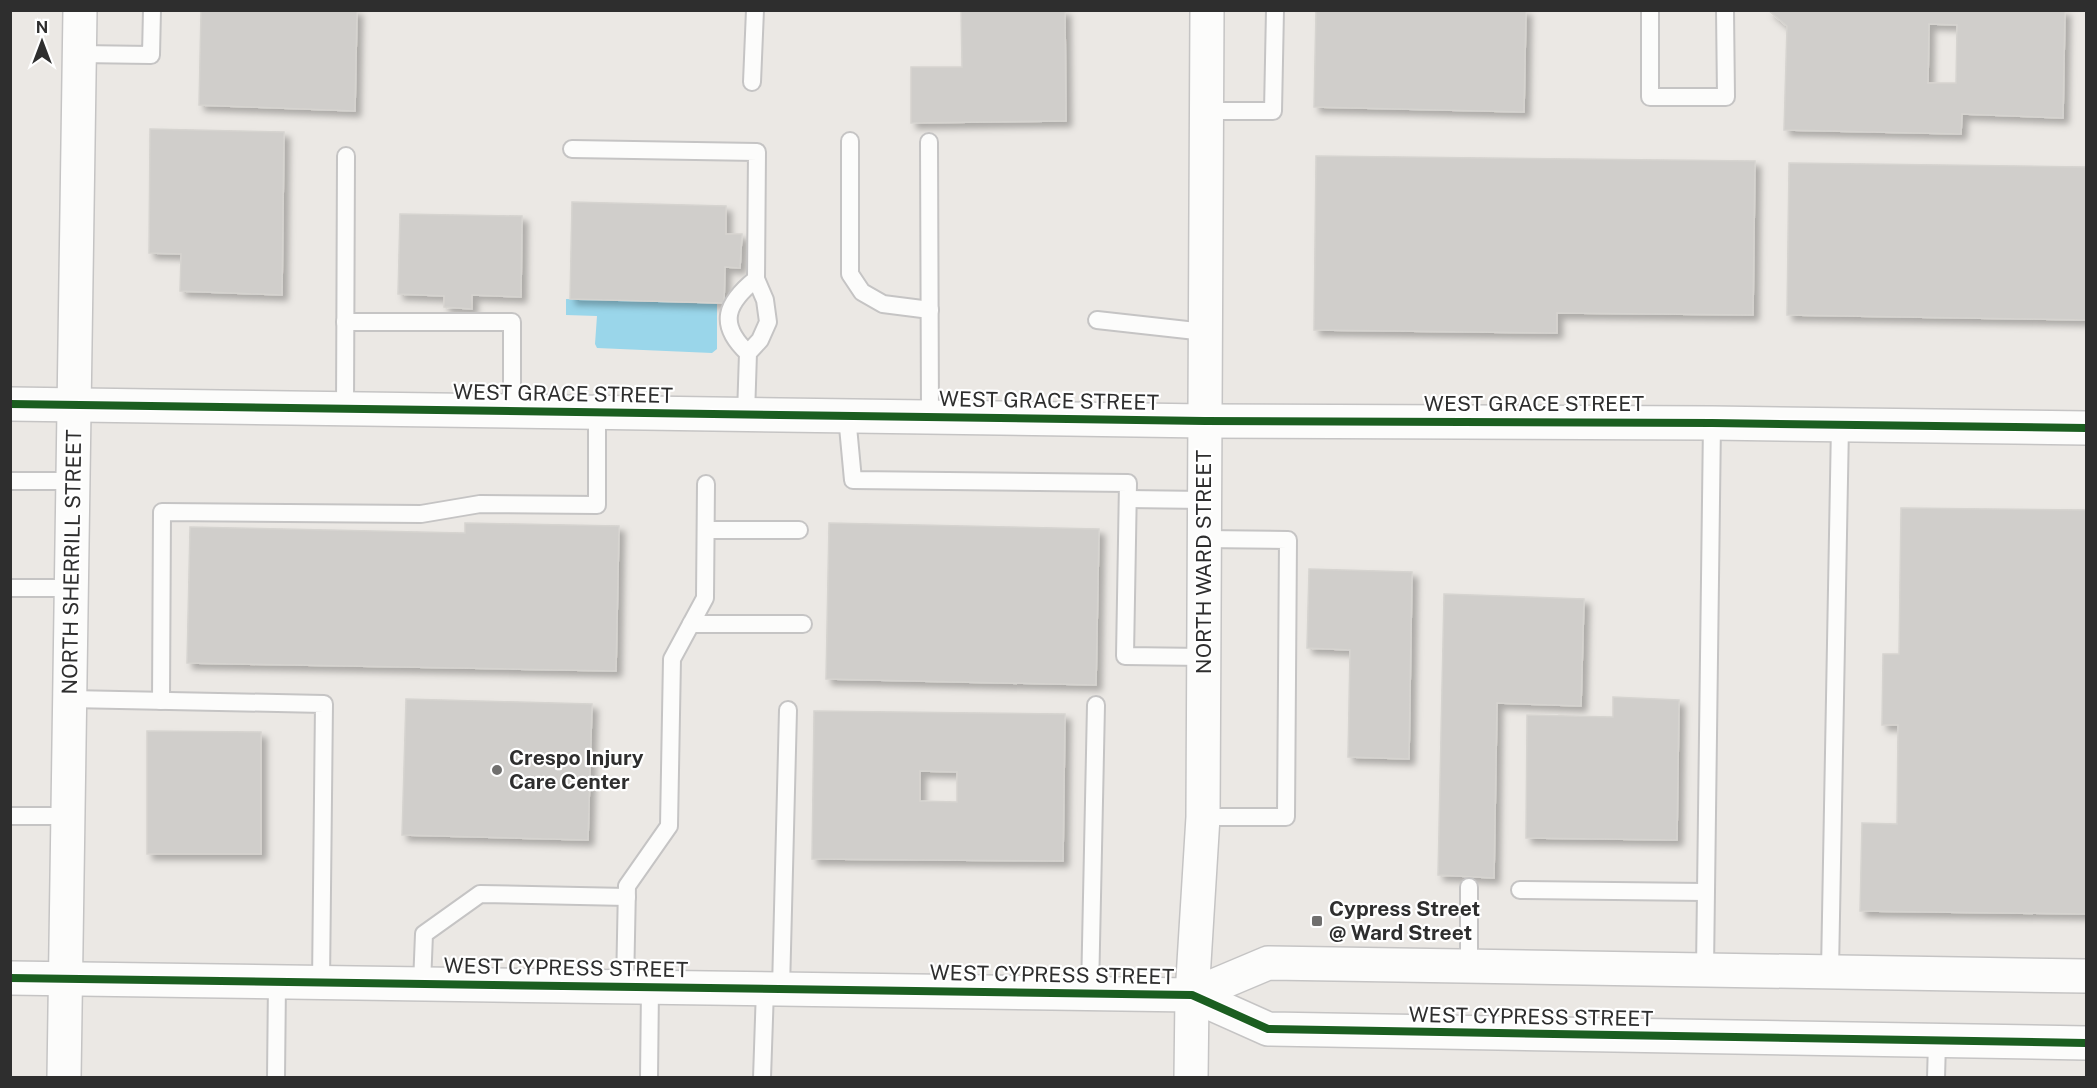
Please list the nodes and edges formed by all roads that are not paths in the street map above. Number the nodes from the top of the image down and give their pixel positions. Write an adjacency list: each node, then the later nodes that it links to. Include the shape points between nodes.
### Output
1 (80, 10): 8 (street, NORTH SHERRILL STREET)
2 (152, 10): 8 (lane, via 151,55)
3 (755, 10): 9 (lane)
4 (1207, 10): 10 (street, NORTH WARD STREET)
5 (1275, 10): 10 (lane, via 1274,111)
6 (1650, 10): 7 (lane, via 1650,97 1726,96)
7 (1725, 10)
8 (79, 54): 22 (street, NORTH SHERRILL STREET)
9 (752, 82)
10 (1206, 111): 19 (street, NORTH WARD STREET)
11 (850, 141): 16 (lane, via 850,274 862,292 883,304)
12 (929, 142): 16 (lane)
13 (572, 149): 15 (lane, via 757,152)
14 (346, 156): 18 (lane)
15 (756, 279): 20 (lane, via 765,300 768,322 760,340); 20 (lane, via 730,305 729,330)
16 (930, 310): 28 (lane)
17 (1097, 320): 19 (lane)
18 (345, 322): 23 (lane); 24 (lane, via 512,322)
19 (1205, 332): 29 (street, NORTH WARD STREET)
20 (748, 353): 26 (lane)
21 (10, 404): 22 (street, WEST GRACE STREET)
22 (74, 405): 23 (street, WEST GRACE STREET); 34 (street, NORTH SHERRILL STREET)
23 (345, 409): 24 (street, WEST GRACE STREET)
24 (512, 412): 25 (street, WEST GRACE STREET)
25 (597, 413): 26 (street, WEST GRACE STREET); 47 (lane, via 597,505 480,504 421,514 162,512)
26 (746, 415): 27 (street, WEST GRACE STREET)
27 (847, 417): 28 (street, WEST GRACE STREET); 36 (lane, via 853,480 1128,483)
28 (930, 417): 29 (street, WEST GRACE STREET)
29 (1205, 422): 30 (street, WEST GRACE STREET); 37 (street, NORTH WARD STREET)
30 (1712, 423): 31 (street, WEST GRACE STREET); 55 (lane)
31 (1839, 424): 32 (street, WEST GRACE STREET); 59 (lane)
32 (2086, 428)
33 (10, 481): 34 (lane)
34 (73, 481): 42 (street, NORTH SHERRILL STREET)
35 (706, 484): 38 (lane)
36 (1128, 499): 37 (lane); 45 (lane, via 1125,656)
37 (1204, 500): 40 (street, NORTH WARD STREET)
38 (706, 530): 39 (lane); 43 (lane, via 705,598)
39 (799, 530)
40 (1204, 539): 45 (street, NORTH WARD STREET); 52 (lane, via 1288,540 1288,551 1286,817)
41 (10, 588): 42 (lane)
42 (71, 588): 46 (street, NORTH SHERRILL STREET)
43 (691, 624): 44 (lane); 56 (lane, via 672,659 669,826 627,886)
44 (803, 624)
45 (1203, 657): 52 (street, NORTH WARD STREET)
46 (70, 699): 47 (lane); 51 (street, NORTH SHERRILL STREET)
47 (161, 700): 64 (lane, via 324,704)
48 (1096, 705): 68 (lane)
49 (788, 710): 67 (lane)
50 (10, 816): 51 (lane)
51 (68, 816): 62 (street, NORTH SHERRILL STREET)
52 (1203, 817): 69 (street, NORTH WARD STREET)
53 (1469, 887): 57 (lane)
54 (1520, 890): 55 (lane)
55 (1705, 891): 58 (lane)
56 (627, 897): 65 (lane, via 480,894 424,934); 66 (lane)
57 (1469, 966): 58 (street, WEST CYPRESS STREET); 69 (street, WEST CYPRESS STREET, via 1269,963)
58 (1705, 969): 59 (street, WEST CYPRESS STREET)
59 (1830, 972): 60 (street, WEST CYPRESS STREET)
60 (2086, 976)
61 (10, 978): 62 (street, WEST CYPRESS STREET)
62 (66, 979): 63 (street, WEST CYPRESS STREET); 72 (street, NORTH SHERRILL STREET)
63 (277, 982): 64 (street, WEST CYPRESS STREET); 73 (lane)
64 (321, 983): 65 (street, WEST CYPRESS STREET)
65 (422, 984): 66 (street, WEST CYPRESS STREET)
66 (638, 987): 67 (street, WEST CYPRESS STREET); 74 (lane)
67 (773, 989): 68 (street, WEST CYPRESS STREET); 75 (lane)
68 (1089, 993): 69 (street, WEST CYPRESS STREET)
69 (1192, 995): 70 (street, WEST CYPRESS STREET, via 1269,1029); 76 (street, NORTH WARD STREET)
70 (1937, 1042): 71 (street, WEST CYPRESS STREET); 77 (lane)
71 (2086, 1043)
72 (64, 1077)
73 (276, 1077)
74 (649, 1077)
75 (762, 1077)
76 (1191, 1077)
77 (1936, 1077)

